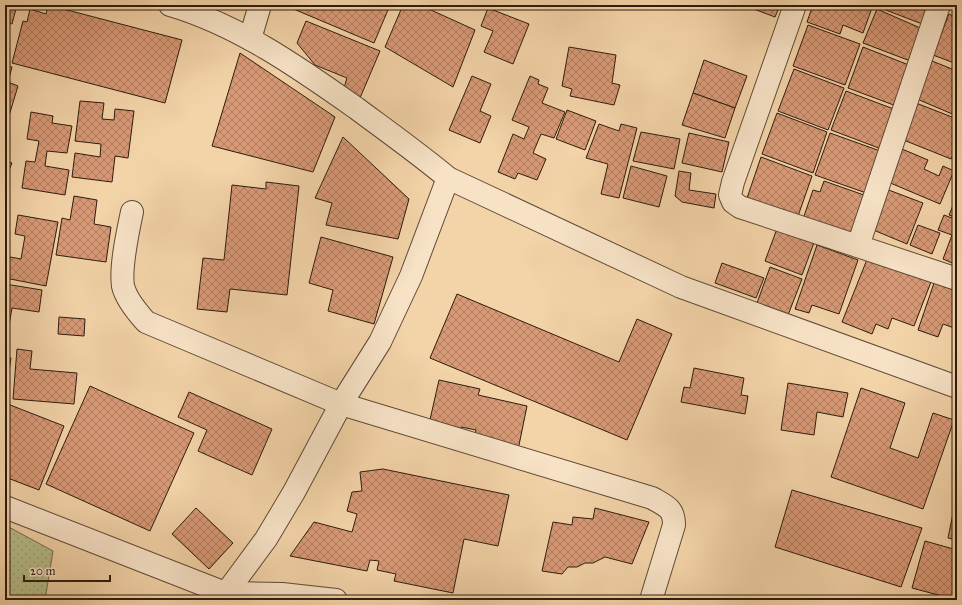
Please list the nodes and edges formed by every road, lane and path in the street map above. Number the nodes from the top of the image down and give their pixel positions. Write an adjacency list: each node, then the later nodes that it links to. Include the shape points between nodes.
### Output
1 (170, 5): 5 (street)
2 (260, 5): 5 (street)
3 (795, 5): 8 (street, via 730,195 740,207)
4 (939, 5): 8 (street)
5 (250, 40): 6 (street, via 300,69 425,158)
6 (448, 178): 10 (street, via 681,287); 11 (street, via 411,276 380,342)
7 (132, 212): 11 (street, via 124,253 123,286 135,309 146,322)
8 (858, 246): 9 (street)
9 (957, 279)
10 (957, 386)
11 (341, 404): 13 (street, via 266,539); 15 (street, via 652,498 668,506 674,515 674,525)
12 (5, 507): 13 (street)
13 (223, 597): 14 (street, via 282,594)
14 (336, 600)
15 (651, 600)

